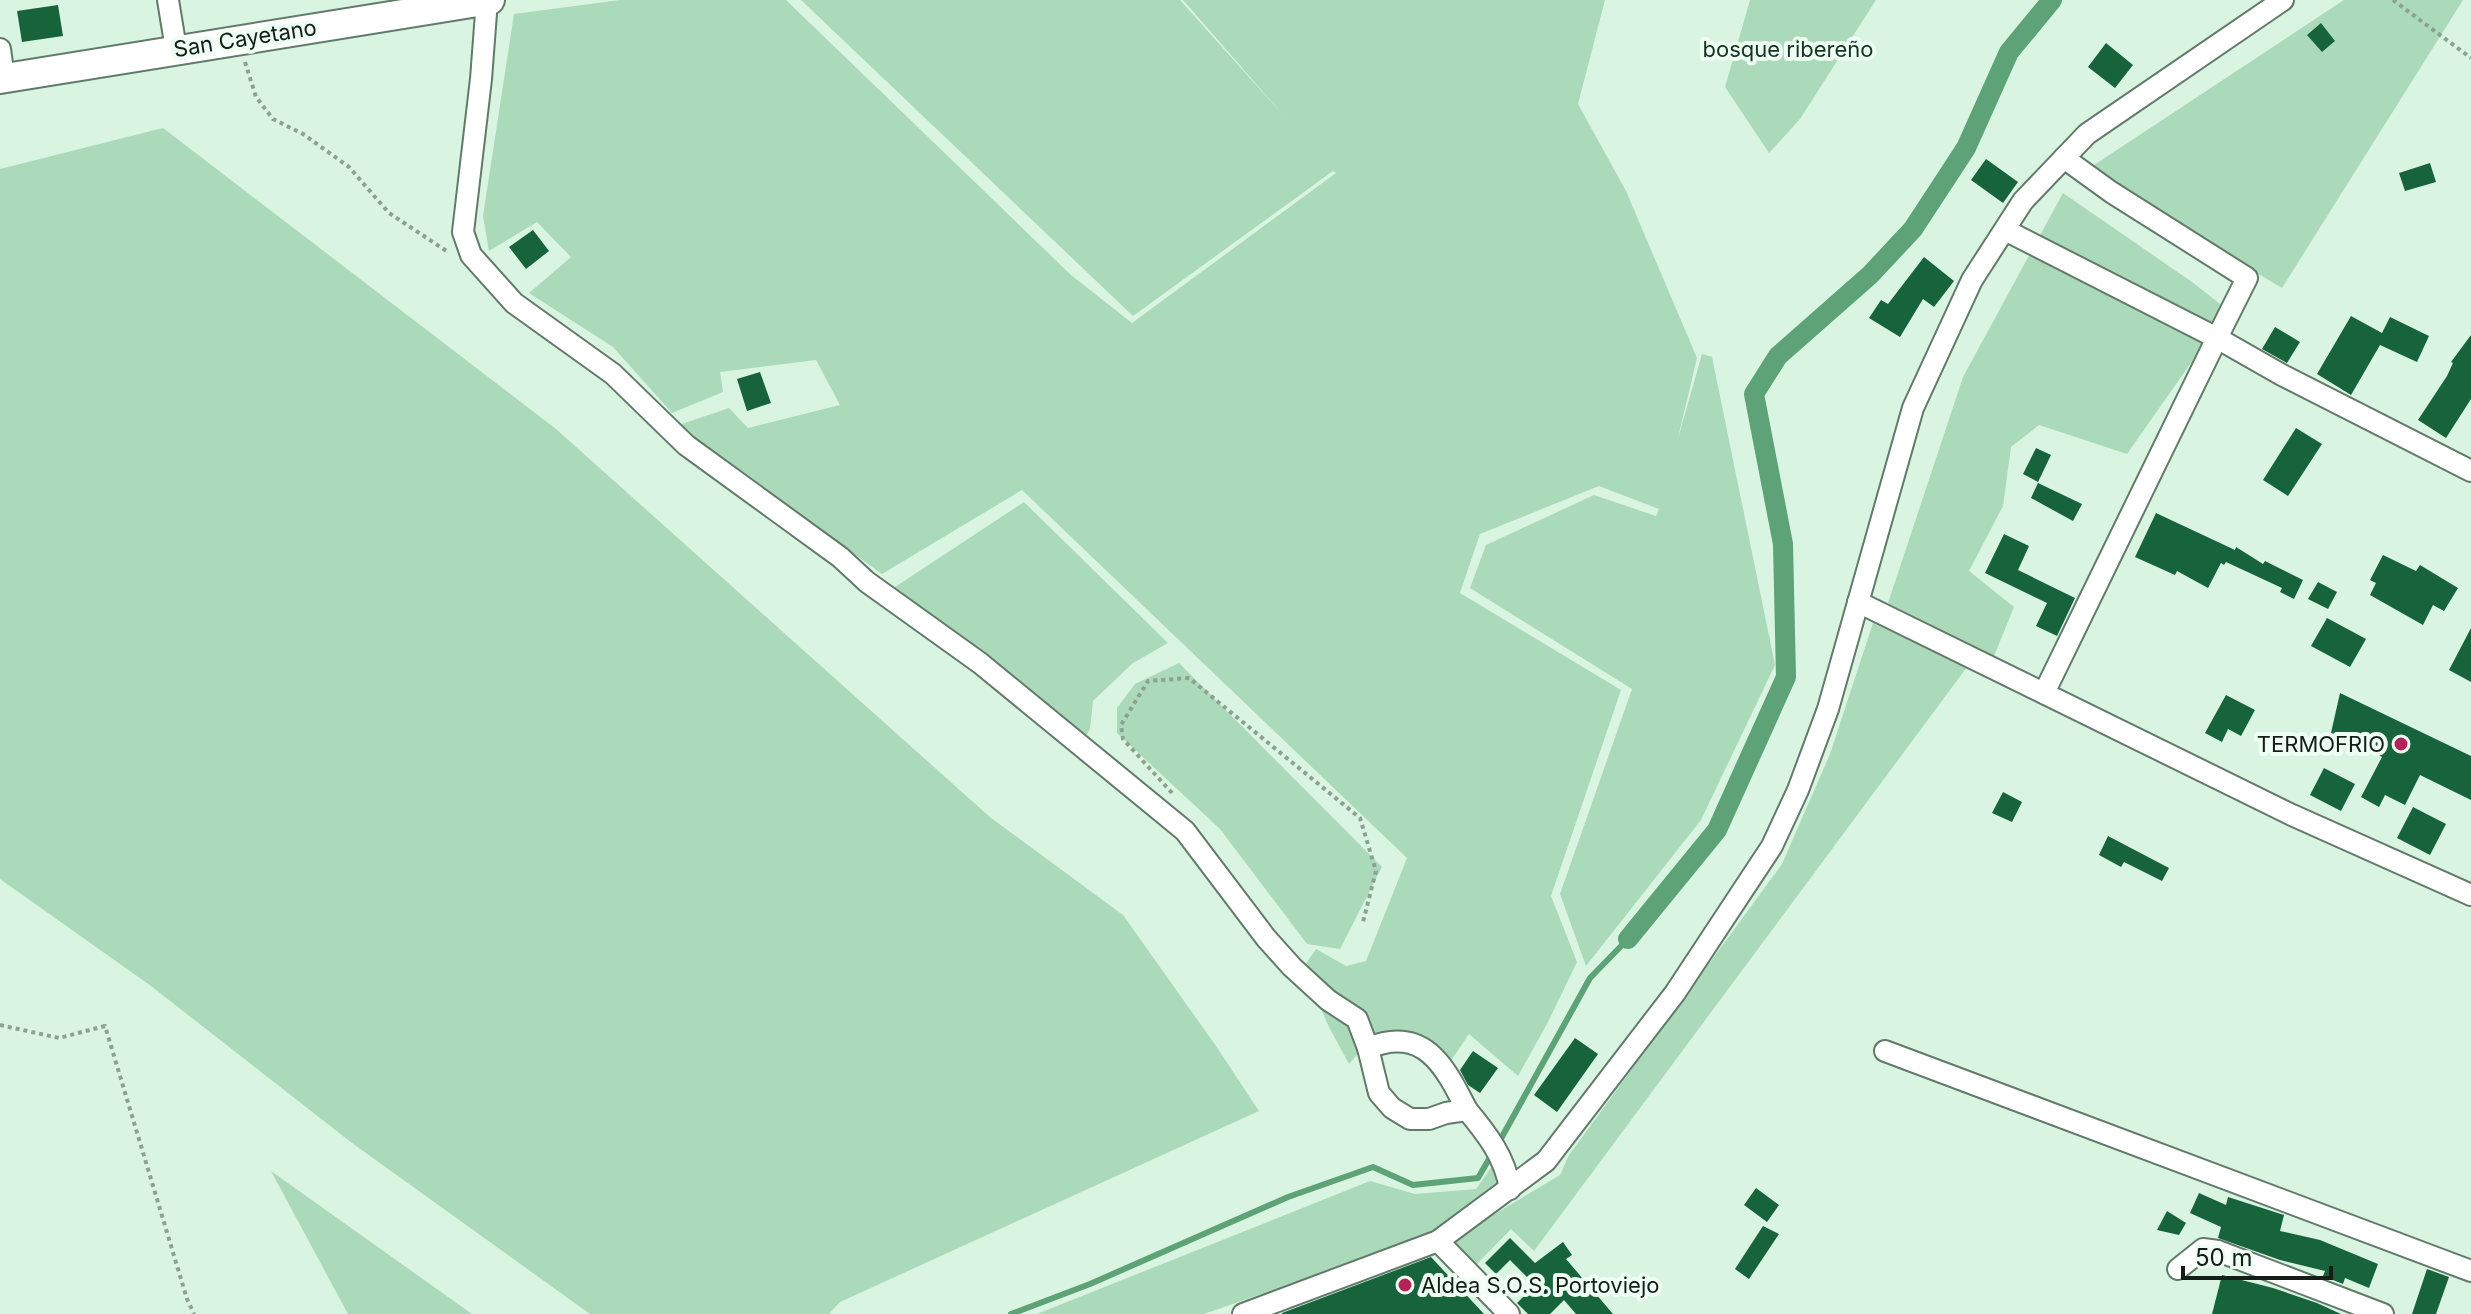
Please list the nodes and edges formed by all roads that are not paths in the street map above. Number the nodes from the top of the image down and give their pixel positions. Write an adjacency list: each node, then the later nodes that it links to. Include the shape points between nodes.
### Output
1 (168, 0): 5 (street)
2 (488, 0): 5 (main road, San Cayetano); 14 (street, via 463,232 471,255 514,303 613,374 686,445 980,663 1185,831 1292,967 1357,1019)
3 (2283, 0): 7 (street, via 2087,134)
4 (0, 49): 6 (street)
5 (176, 49): 6 (main road, San Cayetano)
6 (2, 78)
7 (2064, 158): 8 (street, via 2023,201); 9 (street, via 2247,278)
8 (2005, 230): 9 (street); 11 (street, via 1972,280 1913,408)
9 (2217, 338): 10 (street); 12 (street)
10 (2471, 471)
11 (1858, 602): 12 (street); 17 (street, via 1828,709 1772,846 1675,993 1546,1161)
12 (2044, 693): 13 (street, via 2292,815)
13 (2471, 895)
14 (1368, 1048): 16 (street, via 1387,1041 1423,1048 1438,1058); 16 (street, via 1379,1093 1392,1108 1410,1119)
15 (1885, 1051): 20 (street)
16 (1467, 1110): 17 (street, via 1507,1169)
17 (1510, 1189): 18 (street)
18 (1438, 1241): 21 (street); 22 (street)
19 (2178, 1269): 23 (street, via 2203,1249 2218,1251)
20 (2471, 1271)
21 (1243, 1314)
22 (1509, 1314)
23 (2383, 1314)

